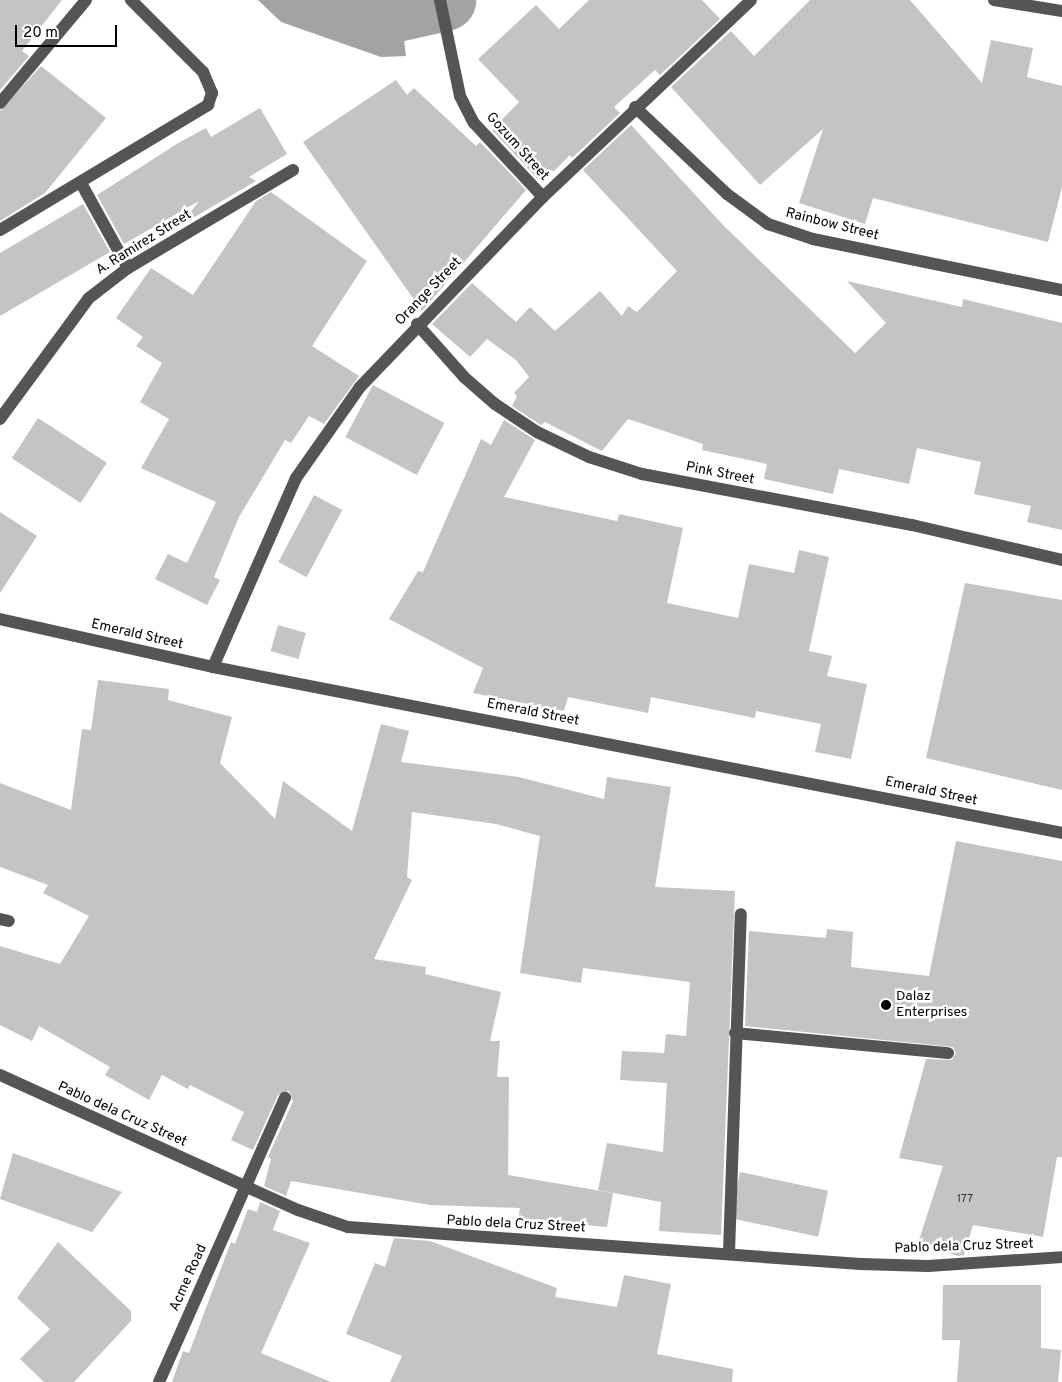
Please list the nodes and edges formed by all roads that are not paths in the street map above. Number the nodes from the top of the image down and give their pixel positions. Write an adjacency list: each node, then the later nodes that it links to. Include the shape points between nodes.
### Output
1 (86, 0): 7 (street)
2 (131, 0): 10 (street, via 203,72 212,93 199,114)
3 (440, 0): 11 (street, Gozum Street, via 460,96 474,123)
4 (751, 0): 8 (street, Orange Street)
5 (994, 0): 6 (street)
6 (1062, 11)
7 (0, 103)
8 (635, 107): 11 (street, Orange Street); 14 (street, Rainbow Street, via 727,194 768,224 814,239)
9 (293, 170): 13 (street, A. Ramirez Street)
10 (81, 183): 12 (street); 13 (street)
11 (542, 198): 15 (street, Orange Street)
12 (0, 230)
13 (128, 268): 16 (street, A. Ramirez Street, via 84,304)
14 (1062, 290)
15 (417, 324): 17 (street, Pink Street, via 464,377 496,404 537,432 589,457 642,474 912,525); 19 (street, Orange Street, via 360,387 296,478)
16 (0, 419)
17 (1062, 560)
18 (0, 619): 19 (street, Emerald Street)
19 (213, 667): 20 (street, Emerald Street)
20 (1062, 833)
21 (741, 914): 22 (street)
22 (735, 1033): 23 (street); 27 (street)
23 (948, 1053)
24 (0, 1075): 26 (street, Pablo dela Cruz Street)
25 (285, 1098): 26 (street, Acme Road)
26 (246, 1187): 27 (street, Pablo dela Cruz Street, via 348,1227); 29 (street, Acme Road)
27 (729, 1252): 28 (street, Pablo dela Cruz Street, via 928,1266)
28 (1062, 1257)
29 (159, 1382)

